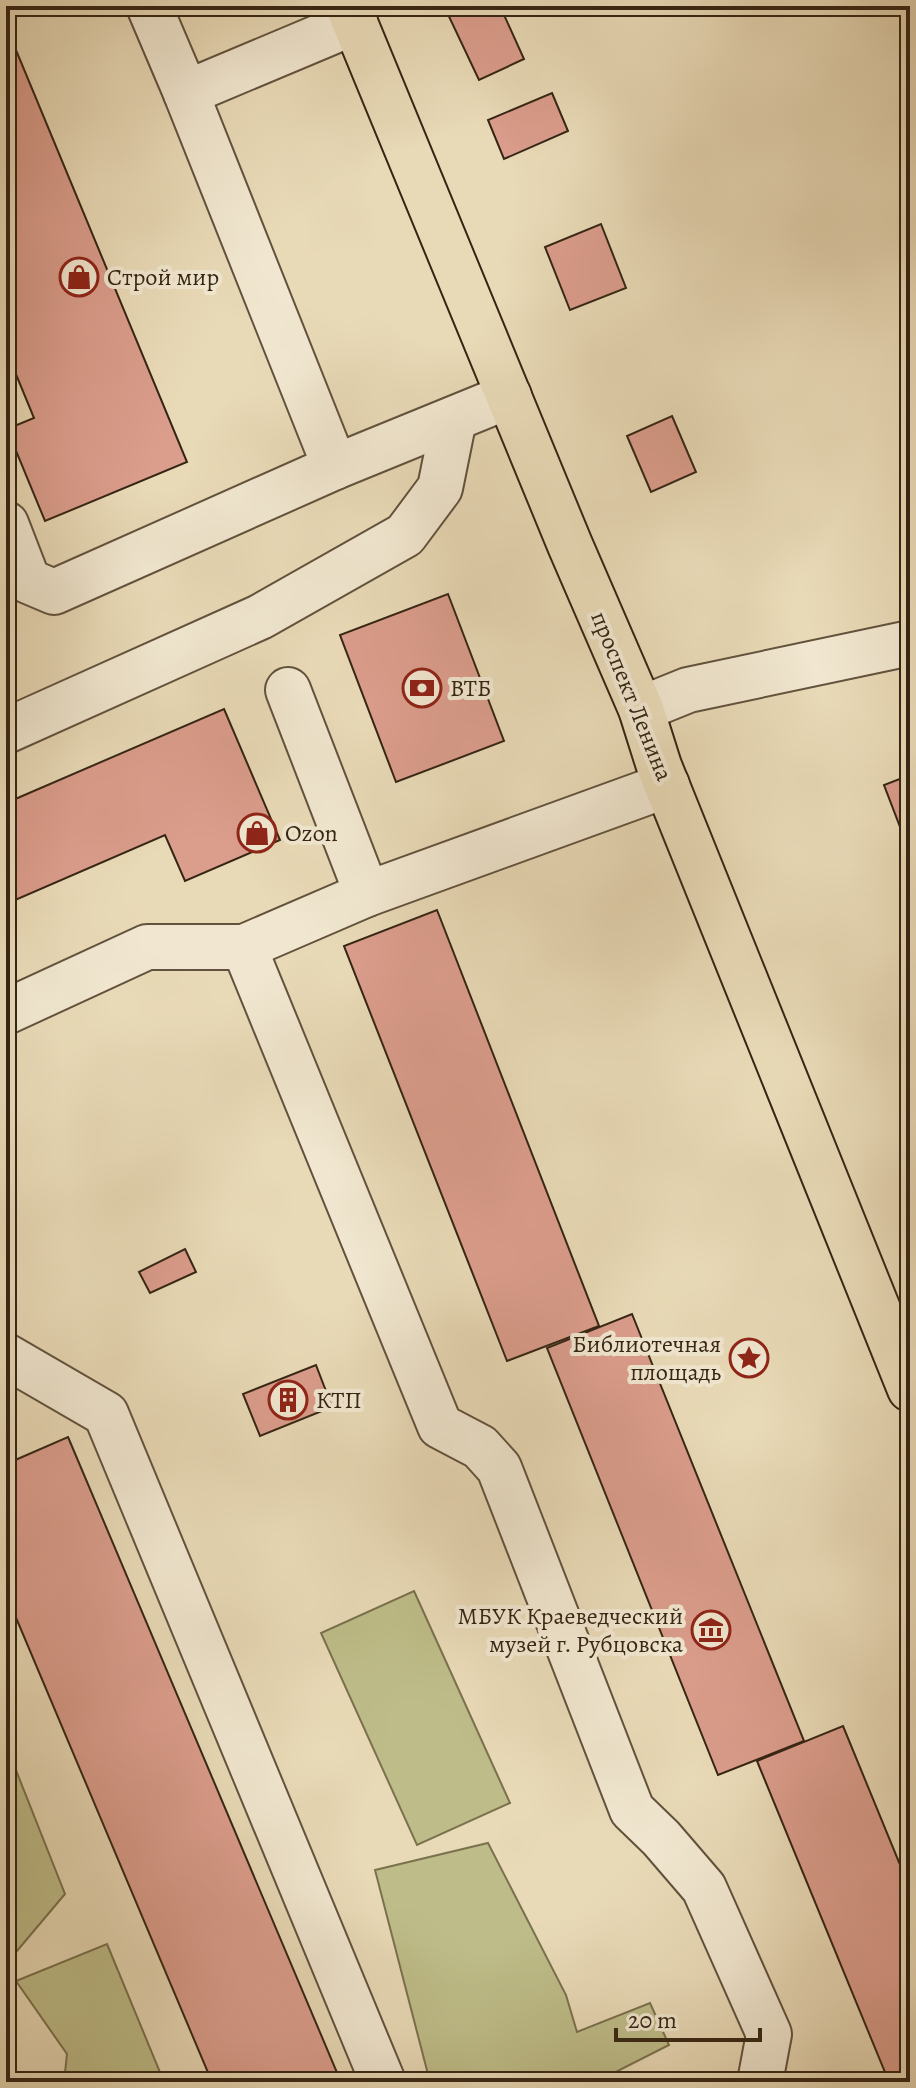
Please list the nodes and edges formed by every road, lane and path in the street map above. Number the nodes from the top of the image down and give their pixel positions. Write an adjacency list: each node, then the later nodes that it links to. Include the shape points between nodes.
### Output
1 (149, 6): 3 (lane)
2 (352, 14): 3 (lane); 4 (main road, проспект Ленина)
3 (186, 93): 6 (lane)
4 (509, 396): 5 (lane); 10 (main road, проспект Ленина)
5 (454, 419): 6 (lane); 11 (lane, via 440,488 405,535 260,617)
6 (335, 467): 7 (lane, via 54,592 28,581)
7 (6, 524)
8 (910, 643): 10 (lane, via 688,690)
9 (288, 690): 13 (lane)
10 (641, 709): 12 (main road, проспект Ленина)
11 (6, 731)
12 (667, 785): 13 (lane); 17 (main road, проспект Ленина)
13 (367, 894): 14 (lane)
14 (244, 947): 15 (lane, via 147,947); 19 (lane, via 440,1426 480,1447 499,1468 632,1810 704,1888 769,2034)
15 (6, 1012)
16 (6, 1356): 18 (lane, via 106,1414)
17 (910, 1389)
18 (383, 2082)
19 (760, 2082)

